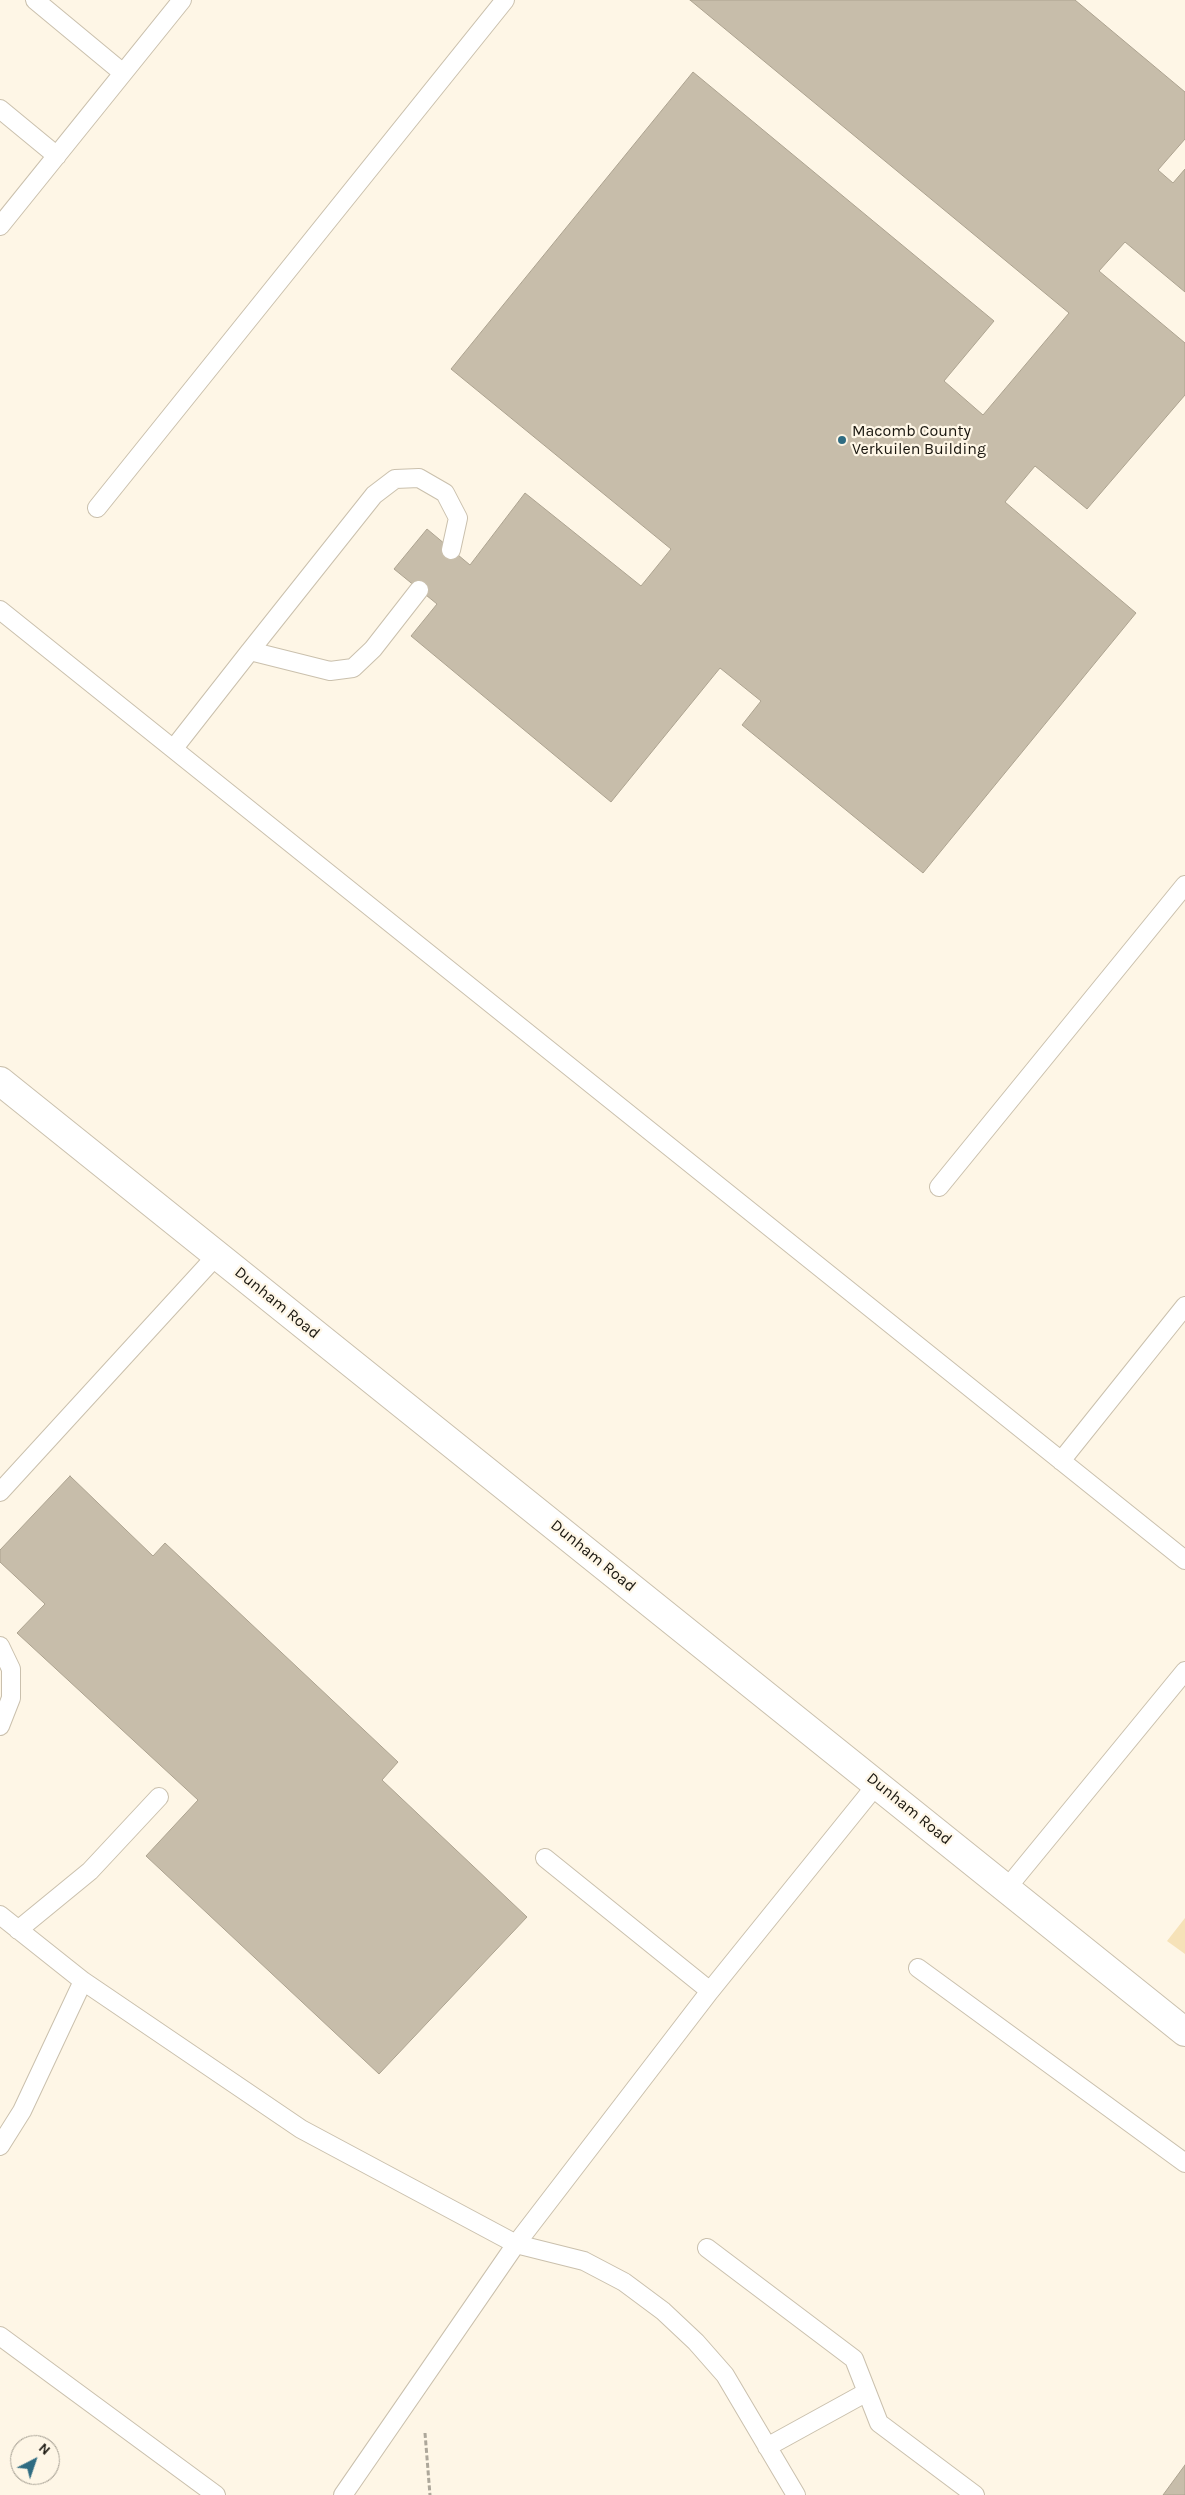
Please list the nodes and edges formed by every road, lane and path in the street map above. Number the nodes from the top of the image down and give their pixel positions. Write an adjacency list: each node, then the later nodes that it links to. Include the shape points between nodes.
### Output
1 (35, 0): 4 (lane)
2 (182, 0): 4 (lane)
3 (505, 0): 8 (lane)
4 (123, 73): 6 (lane)
5 (0, 109): 6 (lane)
6 (56, 156): 7 (lane)
7 (0, 226)
8 (97, 508)
9 (451, 550): 12 (lane, via 458,518 445,493 419,478 395,479 374,495)
10 (419, 590): 12 (lane, via 373,649 352,668 330,671)
11 (0, 610): 13 (lane)
12 (250, 651): 13 (lane)
13 (174, 748): 19 (lane)
14 (1185, 884): 16 (lane)
15 (0, 1081): 17 (street, Dunham Road)
16 (939, 1186)
17 (217, 1255): 20 (lane); 25 (street, Dunham Road)
18 (1185, 1306): 19 (lane)
19 (1061, 1461): 21 (lane)
20 (0, 1492)
21 (1185, 1560)
22 (0, 1646): 24 (lane, via 11,1669 11,1698)
23 (1185, 1671): 28 (lane)
24 (0, 1726)
25 (877, 1784): 28 (street, Dunham Road); 33 (lane)
26 (159, 1797): 30 (lane, via 90,1871)
27 (545, 1858): 33 (lane)
28 (1007, 1888): 34 (street, Dunham Road)
29 (0, 1915): 30 (lane)
30 (18, 1930): 32 (lane)
31 (918, 1968): 36 (lane)
32 (83, 1981): 35 (lane, via 22,2110); 37 (lane, via 302,2129)
33 (710, 1991): 37 (lane)
34 (1185, 2032)
35 (0, 2146)
36 (1185, 2163)
37 (516, 2244): 40 (lane); 42 (lane, via 584,2261 624,2282 663,2311 724,2375)
38 (707, 2248): 41 (lane, via 854,2359)
39 (0, 2336): 43 (lane)
40 (420, 2383): 44 (lane); 45 (path)
41 (867, 2392): 42 (lane); 47 (lane, via 879,2423)
42 (767, 2447): 46 (lane)
43 (216, 2495)
44 (343, 2495)
45 (430, 2495)
46 (796, 2495)
47 (975, 2495)

